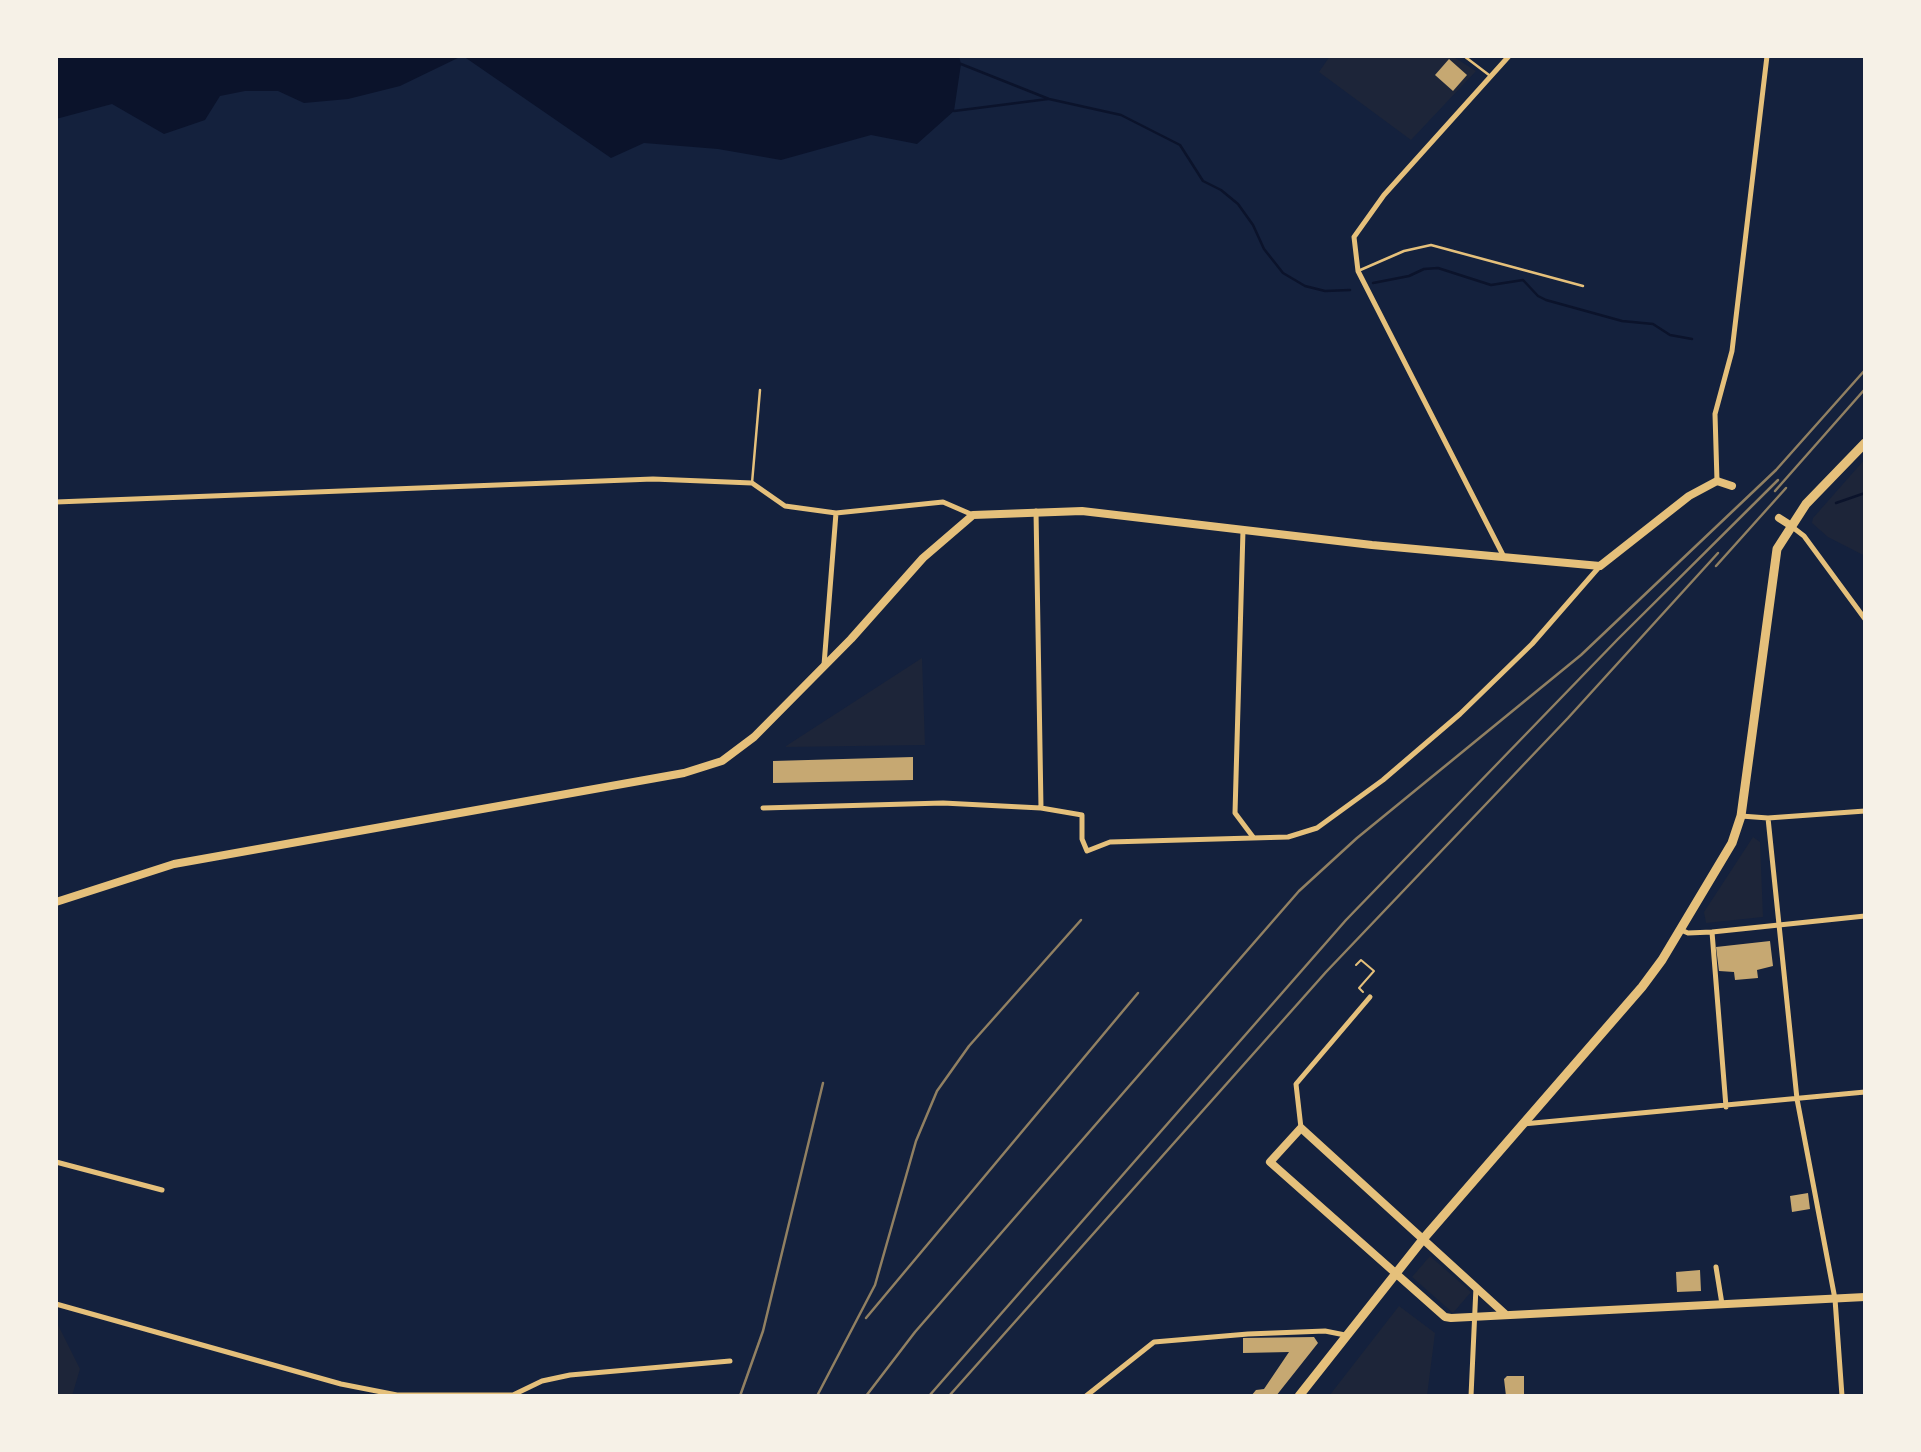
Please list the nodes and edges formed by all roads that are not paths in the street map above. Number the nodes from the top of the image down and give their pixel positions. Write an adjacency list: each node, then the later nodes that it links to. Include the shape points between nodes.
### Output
1 (1464, 56): 4 (lane)
2 (1509, 56): 4 (street)
3 (1767, 56): 9 (street, via 1731,351 1715,414)
4 (1491, 76): 5 (street, via 1384,195 1354,237)
5 (1358, 271): 6 (lane, via 1431,245); 19 (street)
6 (1583, 286)
7 (760, 390): 10 (lane)
8 (1865, 443): 17 (highway)
9 (1717, 481): 11 (main road); 20 (main road, via 1689,496)
10 (752, 483): 12 (street, via 653,479); 14 (street, via 785,506)
11 (1732, 486)
12 (56, 502)
13 (1037, 511): 15 (main road); 18 (main road, via 1082,511); 24 (street)
14 (835, 513): 15 (street, via 943,502); 22 (street)
15 (973, 515): 22 (main road, via 923,558)
16 (1779, 517): 17 (main road)
17 (1790, 525): 21 (street, via 1804,536); 26 (highway, via 1772,567)
18 (1243, 530): 19 (main road); 28 (street, via 1235,813)
19 (1504, 557): 20 (main road)
20 (1600, 566): 28 (street, via 1532,644 1382,780 1317,828 1287,837)
21 (1865, 619)
22 (824, 665): 29 (main road, via 754,737 722,761 684,774 174,864)
23 (763, 808): 24 (street, via 956,803)
24 (1041, 808): 28 (street, via 1082,815 1087,851 1110,842)
25 (1865, 811): 27 (street)
26 (1741, 816): 27 (street); 32 (highway, via 1732,843)
27 (1768, 818): 31 (street)
28 (1253, 838)
29 (56, 902)
30 (1865, 916): 31 (street)
31 (1780, 925): 33 (street); 36 (street)
32 (1681, 930): 33 (street); 38 (highway, via 1642,987)
33 (1712, 932): 37 (street)
34 (1370, 997): 39 (street, via 1296,1084)
35 (1865, 1092): 36 (street)
36 (1795, 1099): 37 (street); 47 (street)
37 (1726, 1107): 38 (street)
38 (1521, 1124): 42 (highway)
39 (1301, 1128): 42 (main road); 44 (main road, via 1270,1162)
40 (56, 1162): 41 (street)
41 (162, 1190)
42 (1424, 1238): 44 (highway); 45 (main road)
43 (1716, 1267): 49 (street)
44 (1394, 1273): 51 (main road, via 1438,1314); 52 (highway)
45 (1476, 1287): 50 (main road); 51 (street)
46 (1865, 1297): 47 (main road)
47 (1835, 1299): 49 (main road); 57 (street)
48 (56, 1304): 53 (street, via 341,1384 397,1395 513,1395 542,1381 570,1375)
49 (1722, 1304): 50 (main road)
50 (1505, 1314): 51 (main road)
51 (1473, 1316): 56 (street)
52 (1345, 1335): 54 (street, via 1286,1332 1154,1342); 55 (highway)
53 (730, 1361)
54 (1086, 1396)
55 (1299, 1396)
56 (1471, 1396)
57 (1842, 1396)

